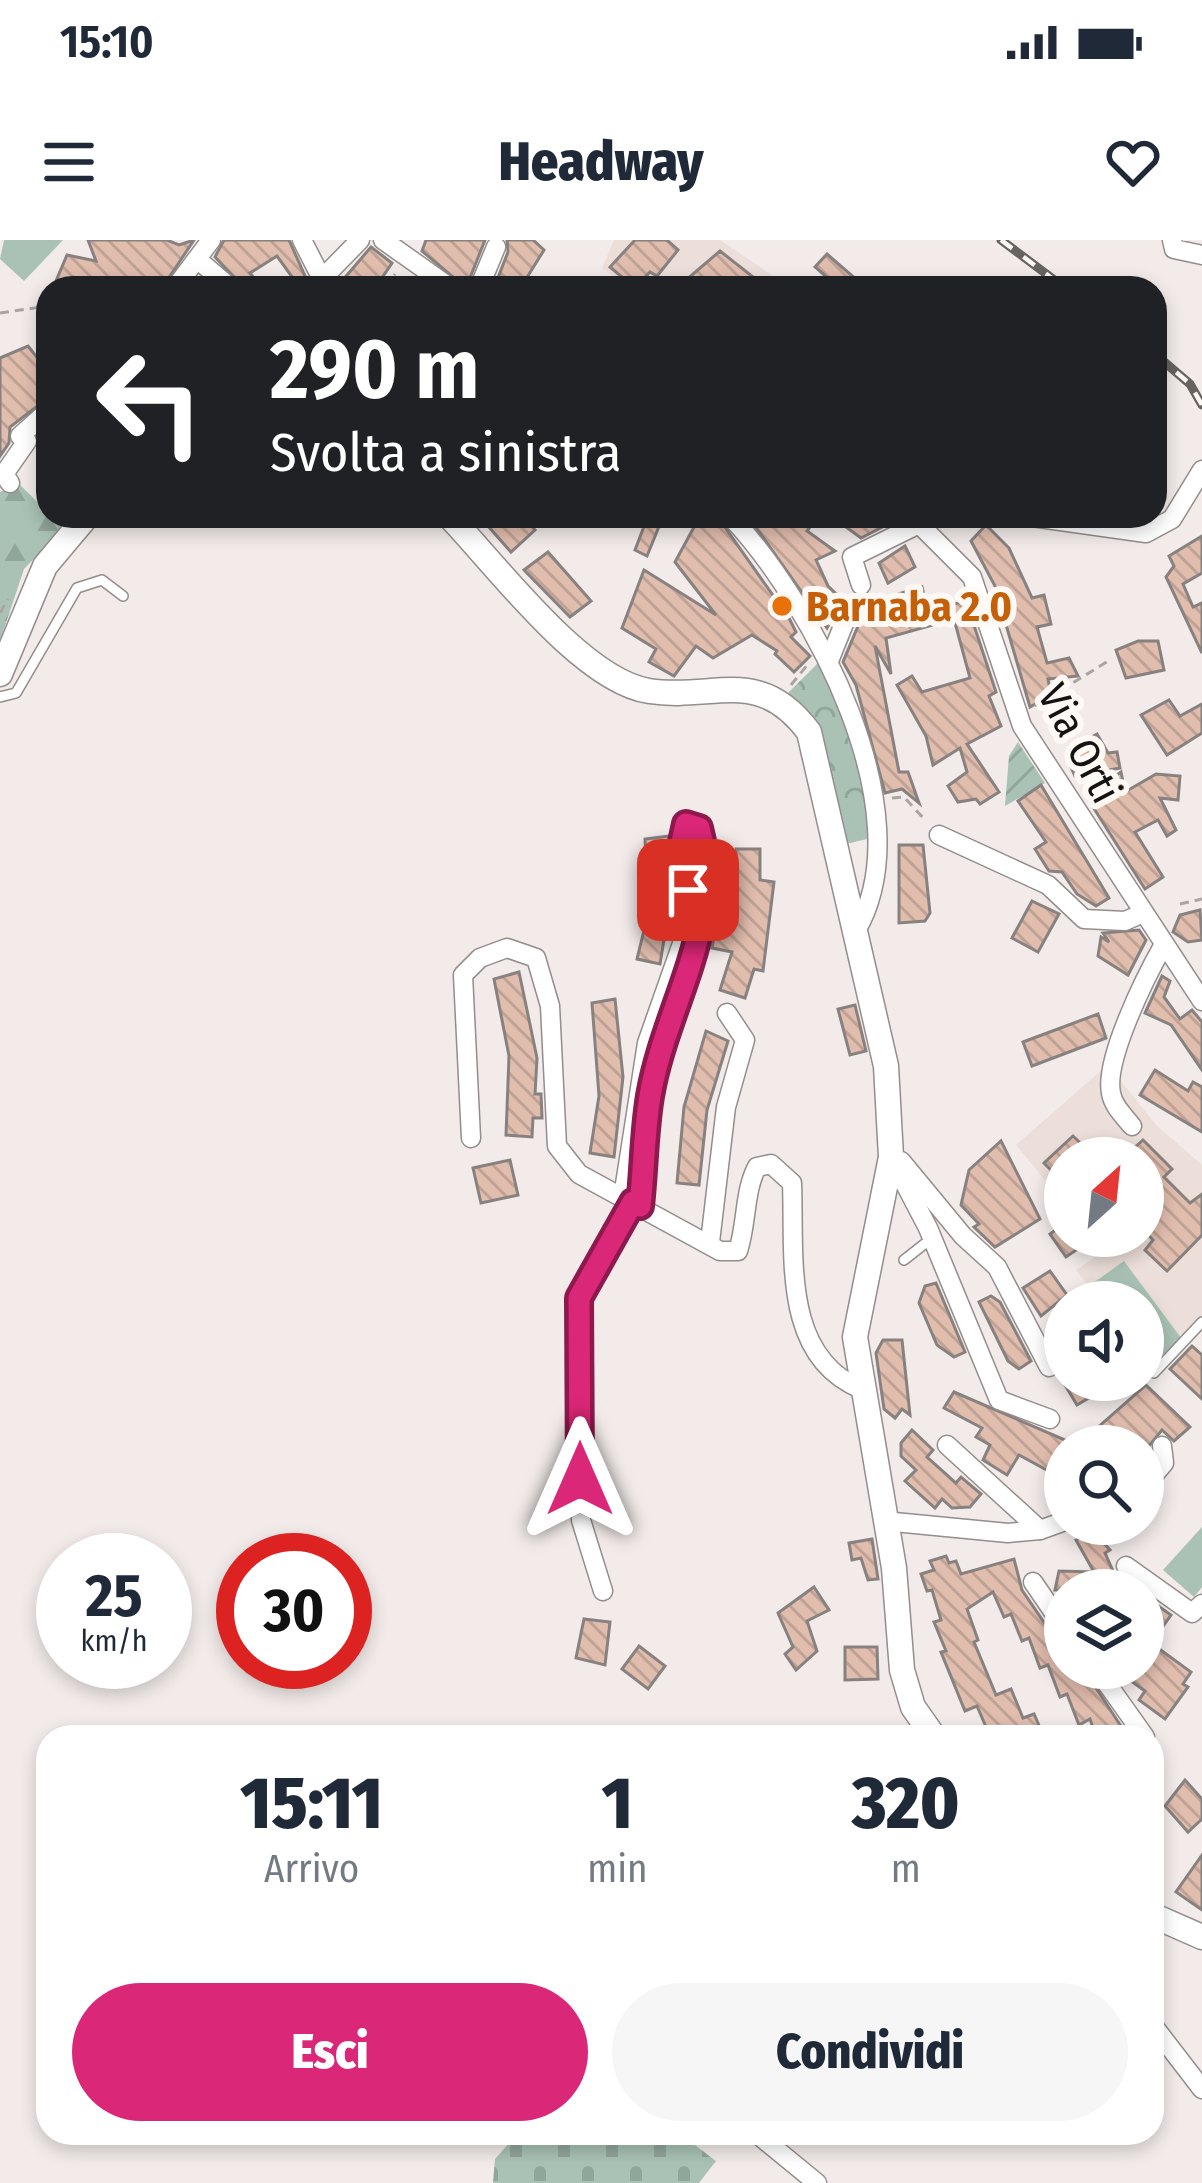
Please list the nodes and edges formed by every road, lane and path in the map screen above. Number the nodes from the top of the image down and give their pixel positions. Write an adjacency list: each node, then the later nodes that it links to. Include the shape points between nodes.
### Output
1 (211, 240): 8 (street)
2 (360, 240): 12 (street)
3 (382, 240): 13 (street)
4 (1172, 240): 7 (street, via 1174,249)
5 (309, 243): 11 (street)
6 (496, 248): 14 (street)
7 (1202, 255)
8 (198, 260): 9 (street); 10 (street)
9 (185, 276)
10 (217, 276)
11 (317, 276)
12 (327, 276)
13 (434, 276)
14 (484, 276)
15 (36, 307): 16 (path)
16 (0, 313)
17 (36, 418): 18 (street)
18 (10, 434): 20 (street, via 28,441 4,474)
19 (1202, 470): 21 (street)
20 (10, 483)
21 (1167, 522)
22 (77, 528): 34 (street, via 45,566)
23 (460, 528): 36 (street, via 614,679 649,691 745,690)
24 (741, 528): 32 (street)
25 (908, 528): 29 (street, via 852,557)
26 (928, 528): 37 (street, Via Orti, via 972,578)
27 (1110, 528): 28 (street)
28 (1155, 528)
29 (861, 585)
30 (123, 596): 35 (lane, via 102,580 77,588 16,693)
31 (845, 621): 32 (street)
32 (825, 655): 36 (path); 38 (street)
33 (1110, 660): 37 (path, via 1028,711)
34 (0, 674)
35 (0, 697)
36 (779, 700): 43 (street, via 808,732)
37 (1022, 726): 42 (street, Via Orti)
38 (873, 800): 39 (path, via 904,797); 43 (street, via 878,866)
39 (939, 836): 42 (street, via 1048,886 1084,919)
40 (1202, 899): 41 (path)
41 (1180, 904)
42 (1141, 914): 44 (street, Via Orti)
43 (856, 931): 49 (street, via 886,1066)
44 (1163, 946): 45 (street, Via Orti); 47 (street, via 1110,1078 1115,1106)
45 (1202, 1001)
46 (727, 1013): 52 (street, via 746,1040 726,1107)
47 (1132, 1126)
48 (471, 1138): 50 (street, via 463,975 507,948 536,958 550,1006 557,1146 579,1174)
49 (890, 1152): 51 (street); 55 (street, via 997,1267); 57 (street, via 855,1337)
50 (632, 1202): 50 (street, via 650,1096 707,896 699,828 686,824 685,935 646,1043); 52 (street); 65 (street, via 579,1298 581,1520)
51 (932, 1238): 53 (lane); 58 (street, via 999,1400)
52 (710, 1242): 57 (street, via 738,1251 757,1167 771,1164 792,1183 798,1312 835,1378)
53 (904, 1260)
54 (1202, 1322): 56 (lane)
55 (1044, 1359)
56 (1164, 1362)
57 (862, 1389): 60 (street)
58 (1050, 1419)
59 (947, 1445): 61 (street)
60 (884, 1520): 62 (street, via 1008,1533); 69 (street, via 902,1670)
61 (1044, 1520)
62 (1044, 1528)
63 (1126, 1567): 67 (street, via 1192,1613)
64 (1033, 1582): 66 (street)
65 (603, 1591)
66 (1044, 1598)
67 (1202, 1604)
68 (1111, 1689): 70 (street)
69 (923, 1725)
70 (1136, 1725)
71 (1164, 1920): 72 (street)
72 (1202, 1937)
73 (1164, 2040): 74 (street)
74 (1202, 2089)
75 (770, 2145): 76 (street)
76 (817, 2183)

